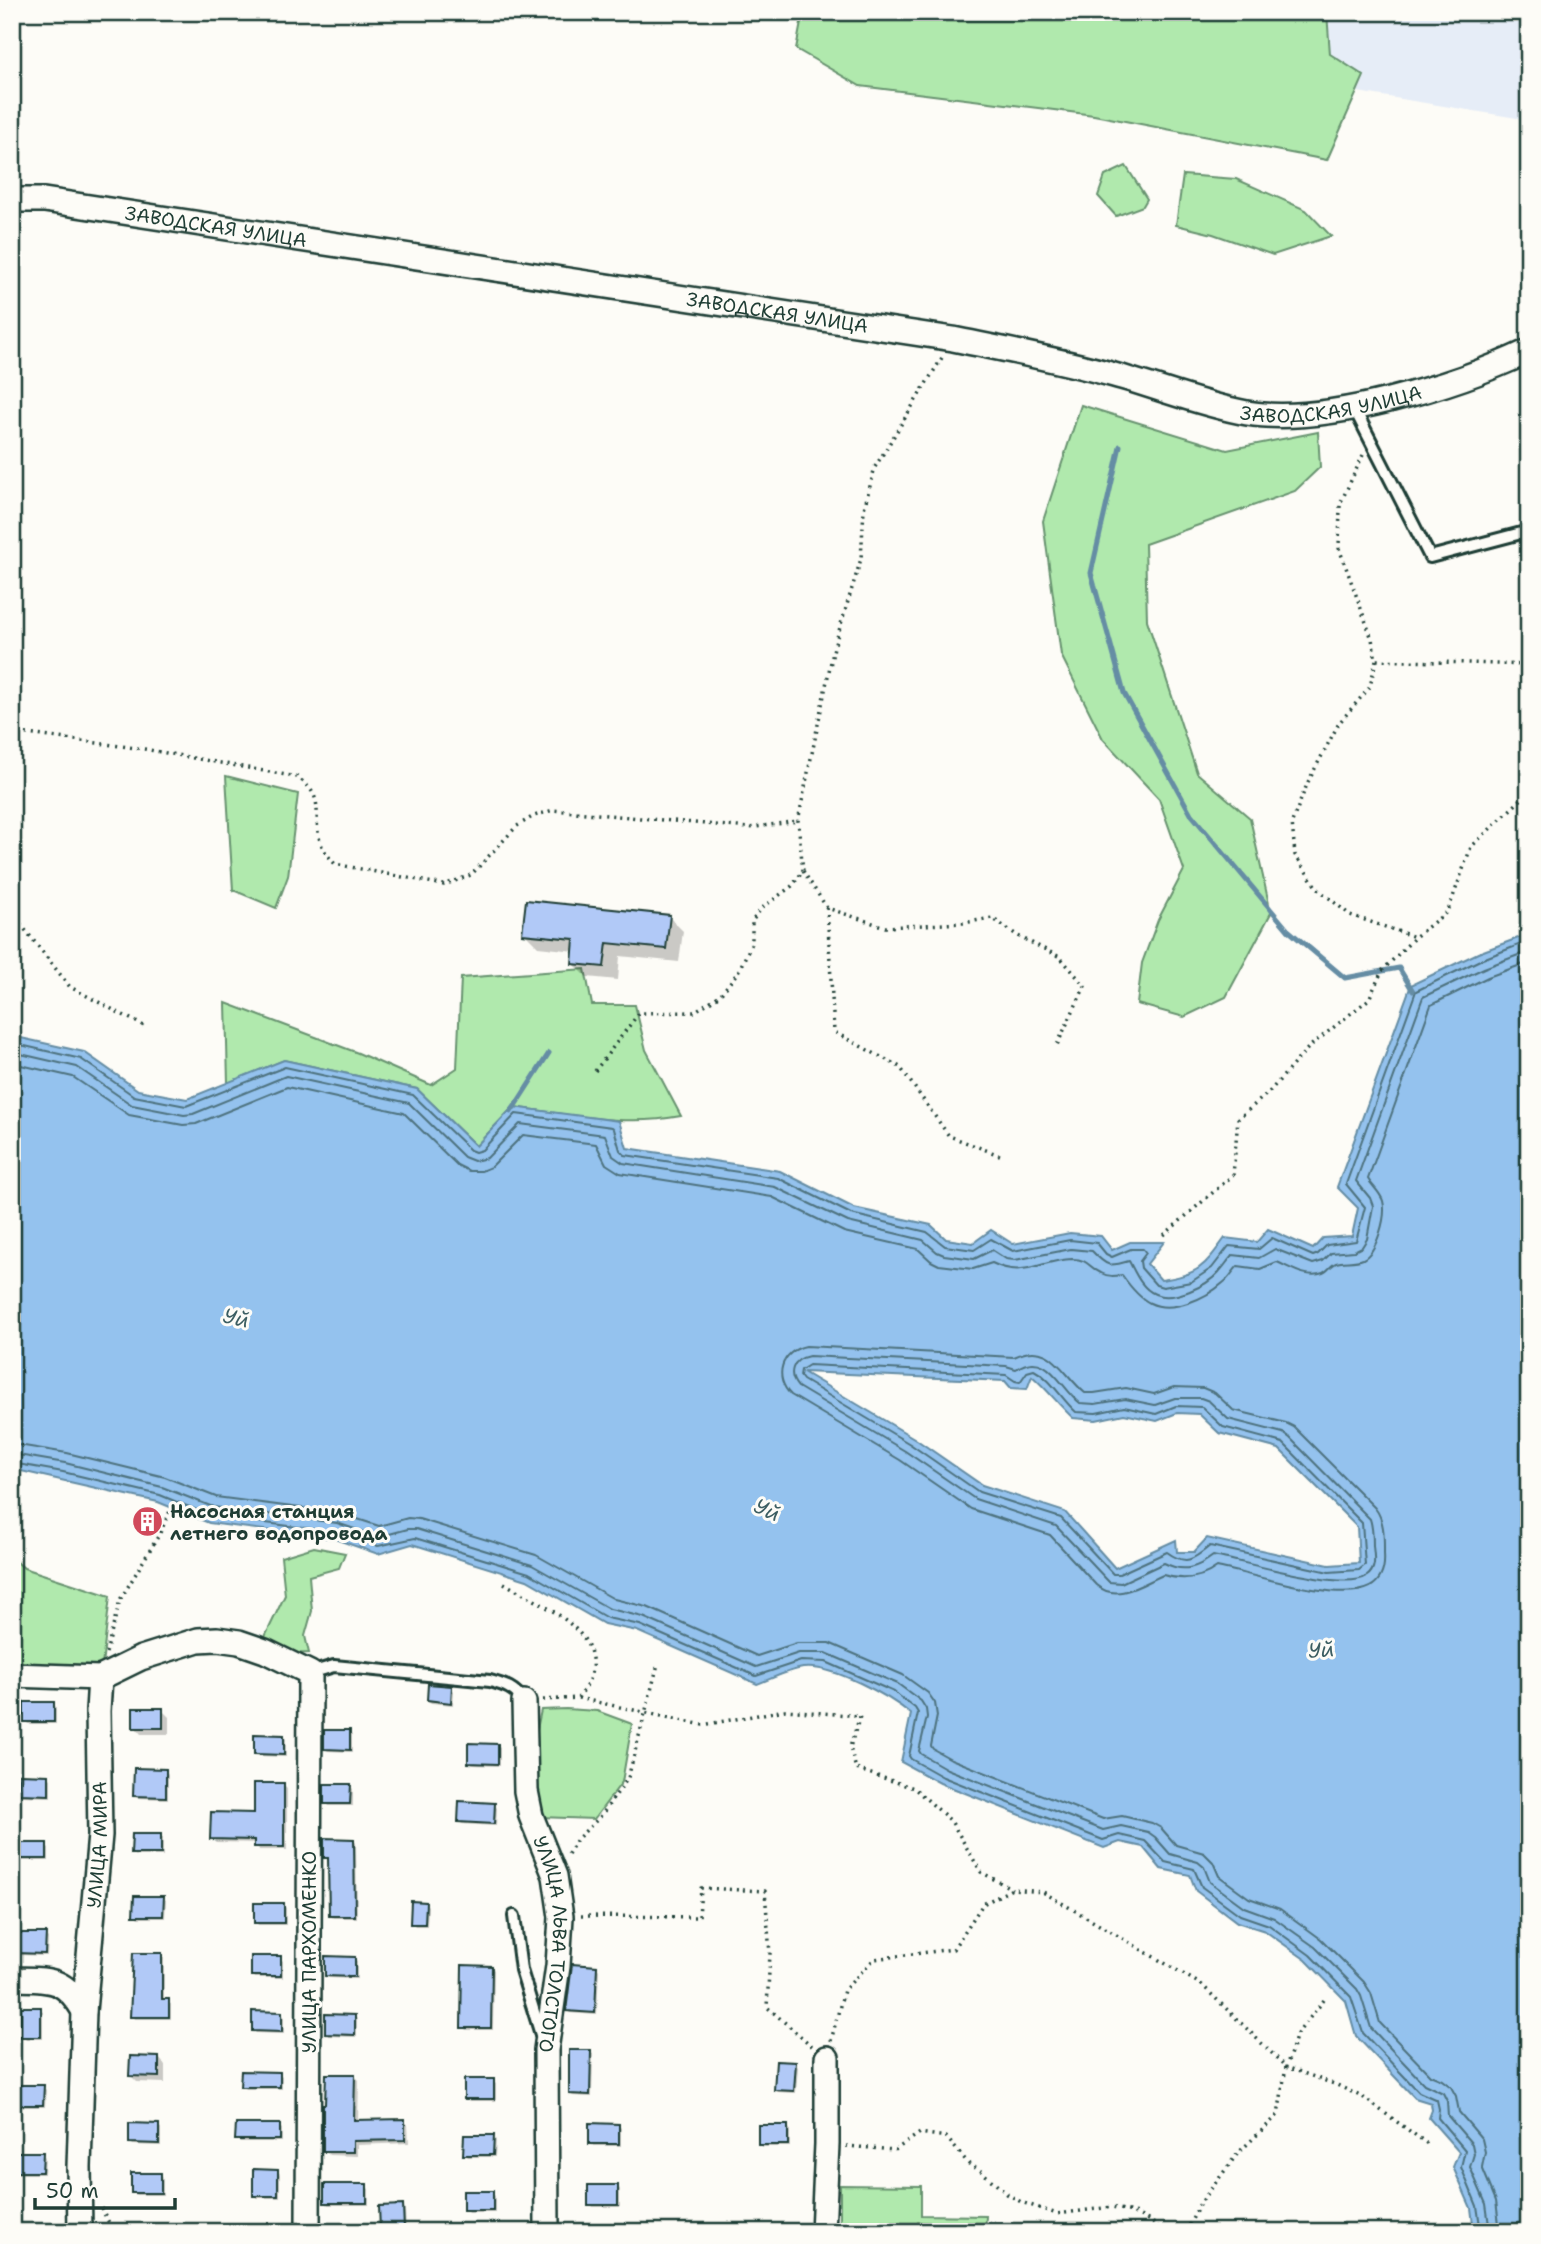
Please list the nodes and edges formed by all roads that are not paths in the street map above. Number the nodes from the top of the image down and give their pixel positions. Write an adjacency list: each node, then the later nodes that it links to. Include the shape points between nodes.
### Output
1 (12, 200): 3 (street, ЗАВОДСКАЯ УЛИЦА, via 44,200 953,339 1065,361 1248,413 1295,415)
2 (1529, 351): 3 (street, ЗАВОДСКАЯ УЛИЦА, via 1424,390)
3 (1353, 408): 4 (lane, via 1430,558)
4 (1529, 531)
5 (310, 1673): 7 (street, via 265,1651 217,1639 198,1640 142,1658); 8 (lane, via 334,1666 490,1681 511,1687); 15 (street, УЛИЦА ПАРХОМЕНКО)
6 (12, 1675): 7 (street)
7 (100, 1678): 11 (street, УЛИЦА МИРА, via 100,1835)
8 (524, 1702): 12 (street, УЛИЦА ЛЬВА ТОЛСТОГО, via 526,1791 555,1876 561,1917)
9 (514, 1916): 12 (lane, via 521,1970)
10 (12, 1979): 11 (street, via 52,1980 76,1997)
11 (84, 2011): 14 (street, УЛИЦА МИРА)
12 (546, 2050): 16 (street, УЛИЦА ЛЬВА ТОЛСТОГО)
13 (827, 2058): 17 (street)
14 (80, 2232)
15 (308, 2232)
16 (547, 2232)
17 (823, 2232)

